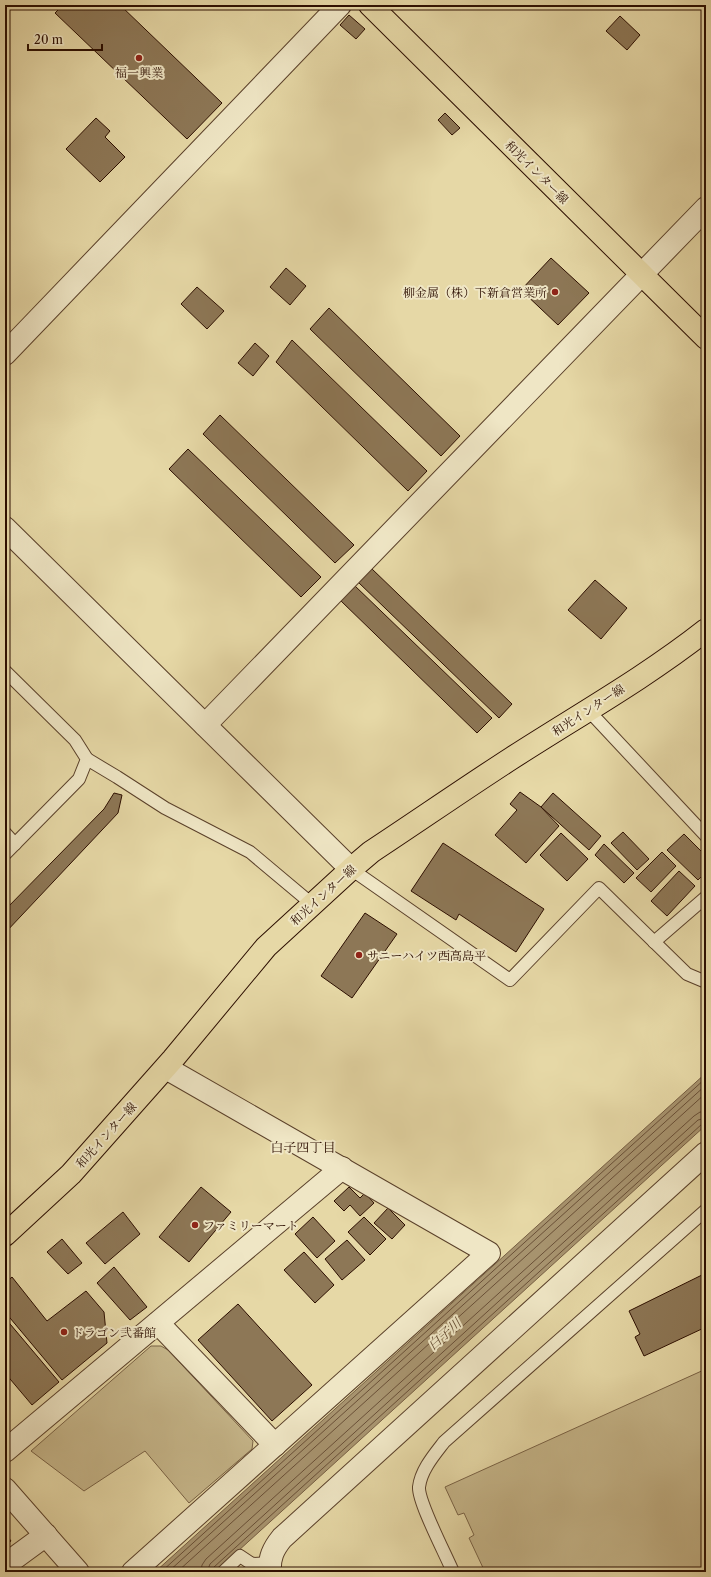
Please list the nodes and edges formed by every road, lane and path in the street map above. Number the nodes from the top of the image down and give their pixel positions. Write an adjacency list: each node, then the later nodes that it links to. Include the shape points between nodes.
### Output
1 (340, 5): 6 (street)
2 (370, 5): 4 (main road, 和光インター線)
3 (706, 208): 4 (street)
4 (640, 275): 5 (main road, 和光インター線); 11 (street)
5 (706, 338)
6 (5, 354)
7 (5, 528): 11 (street)
8 (706, 630): 10 (main road, 和光インター線)
9 (5, 671): 12 (lane, via 75,740)
10 (589, 710): 14 (lane); 17 (main road, 和光インター線, via 371,852)
11 (205, 725): 17 (street)
12 (87, 759): 15 (lane, via 79,779); 19 (lane, via 165,808 250,852)
13 (5, 833): 15 (lane)
14 (706, 836)
15 (15, 844): 16 (lane)
16 (5, 854)
17 (351, 869): 19 (main road, 和光インター線); 20 (lane, via 510,980 599,888)
18 (706, 897): 20 (lane)
19 (312, 904): 22 (main road, 和光インター線, via 266,947)
20 (654, 942): 21 (lane, via 687,974)
21 (706, 982)
22 (166, 1068): 24 (street); 26 (main road, 和光インター線, via 71,1174)
23 (706, 1153): 33 (street, via 282,1538 272,1554)
24 (342, 1168): 27 (street); 28 (street, via 489,1253)
25 (706, 1210): 37 (lane, via 444,1442 434,1455 424,1470 419,1488 422,1502)
26 (5, 1235)
27 (158, 1323): 28 (street); 29 (street)
28 (275, 1445): 35 (street)
29 (5, 1451)
30 (5, 1489): 31 (street)
31 (46, 1535): 32 (street); 34 (street)
32 (5, 1565)
33 (270, 1568): 36 (lane, via 252,1564 240,1556)
34 (78, 1572)
35 (133, 1572)
36 (223, 1572)
37 (453, 1572)

